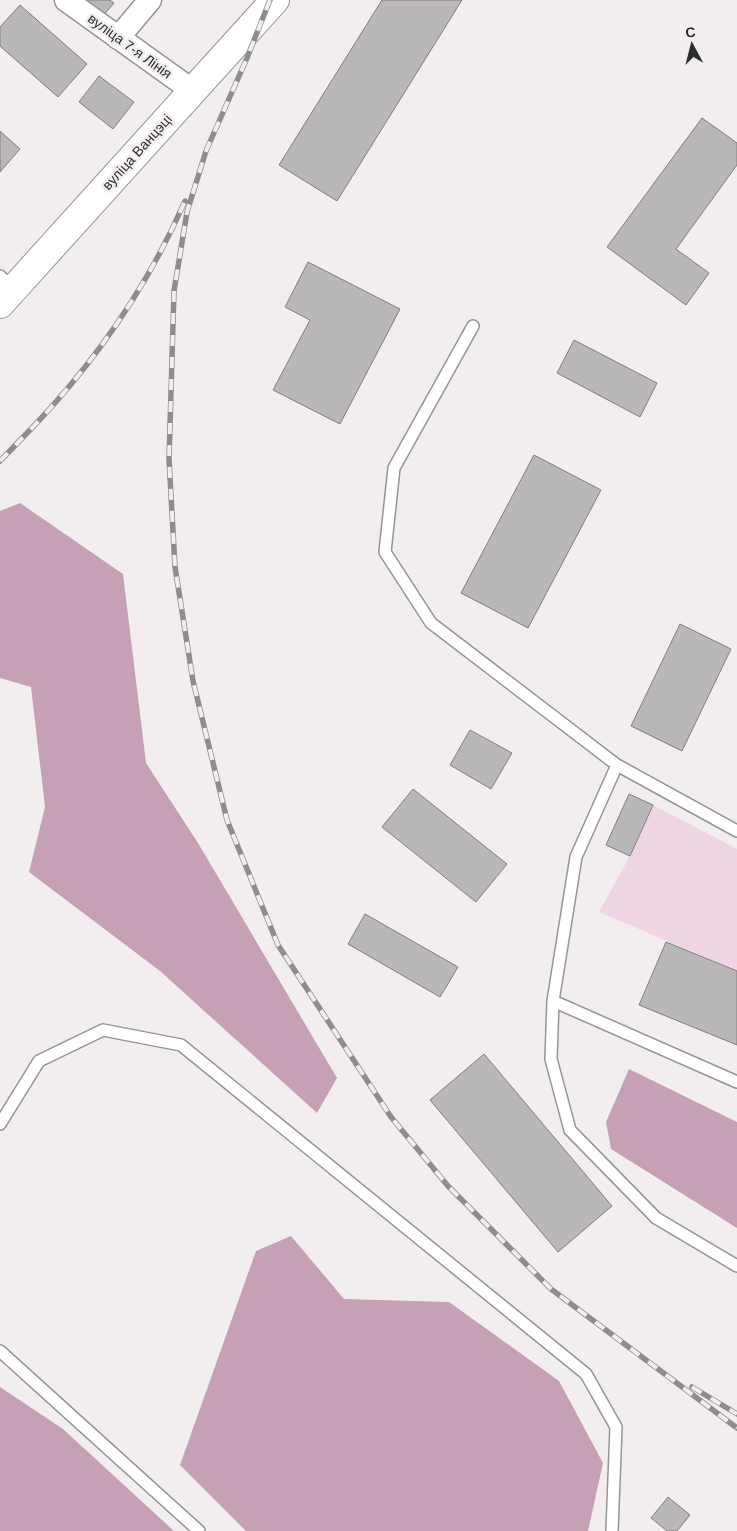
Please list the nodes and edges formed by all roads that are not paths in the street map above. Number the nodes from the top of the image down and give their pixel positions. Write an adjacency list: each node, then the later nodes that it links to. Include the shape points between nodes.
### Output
1 (66, 0): 4 (street, вуліца 7-я Лінія)
2 (150, 0): 4 (street)
3 (275, 0): 5 (main road, вуліца Ванцэці)
4 (118, 38): 5 (street, вуліца 7-я Лінія)
5 (193, 91): 6 (main road, вуліца Ванцэці)
6 (5, 290)
7 (473, 326): 8 (lane, via 394,468 385,552 431,623)
8 (617, 765): 9 (lane); 10 (lane, via 576,857)
9 (737, 831)
10 (553, 1001): 11 (lane); 13 (lane, via 551,1059 570,1130 656,1218)
11 (737, 1082)
12 (0, 1124): 16 (lane, via 40,1061 103,1030 181,1045 586,1374 616,1427)
13 (737, 1266)
14 (0, 1351): 15 (lane)
15 (199, 1531)
16 (612, 1531)

